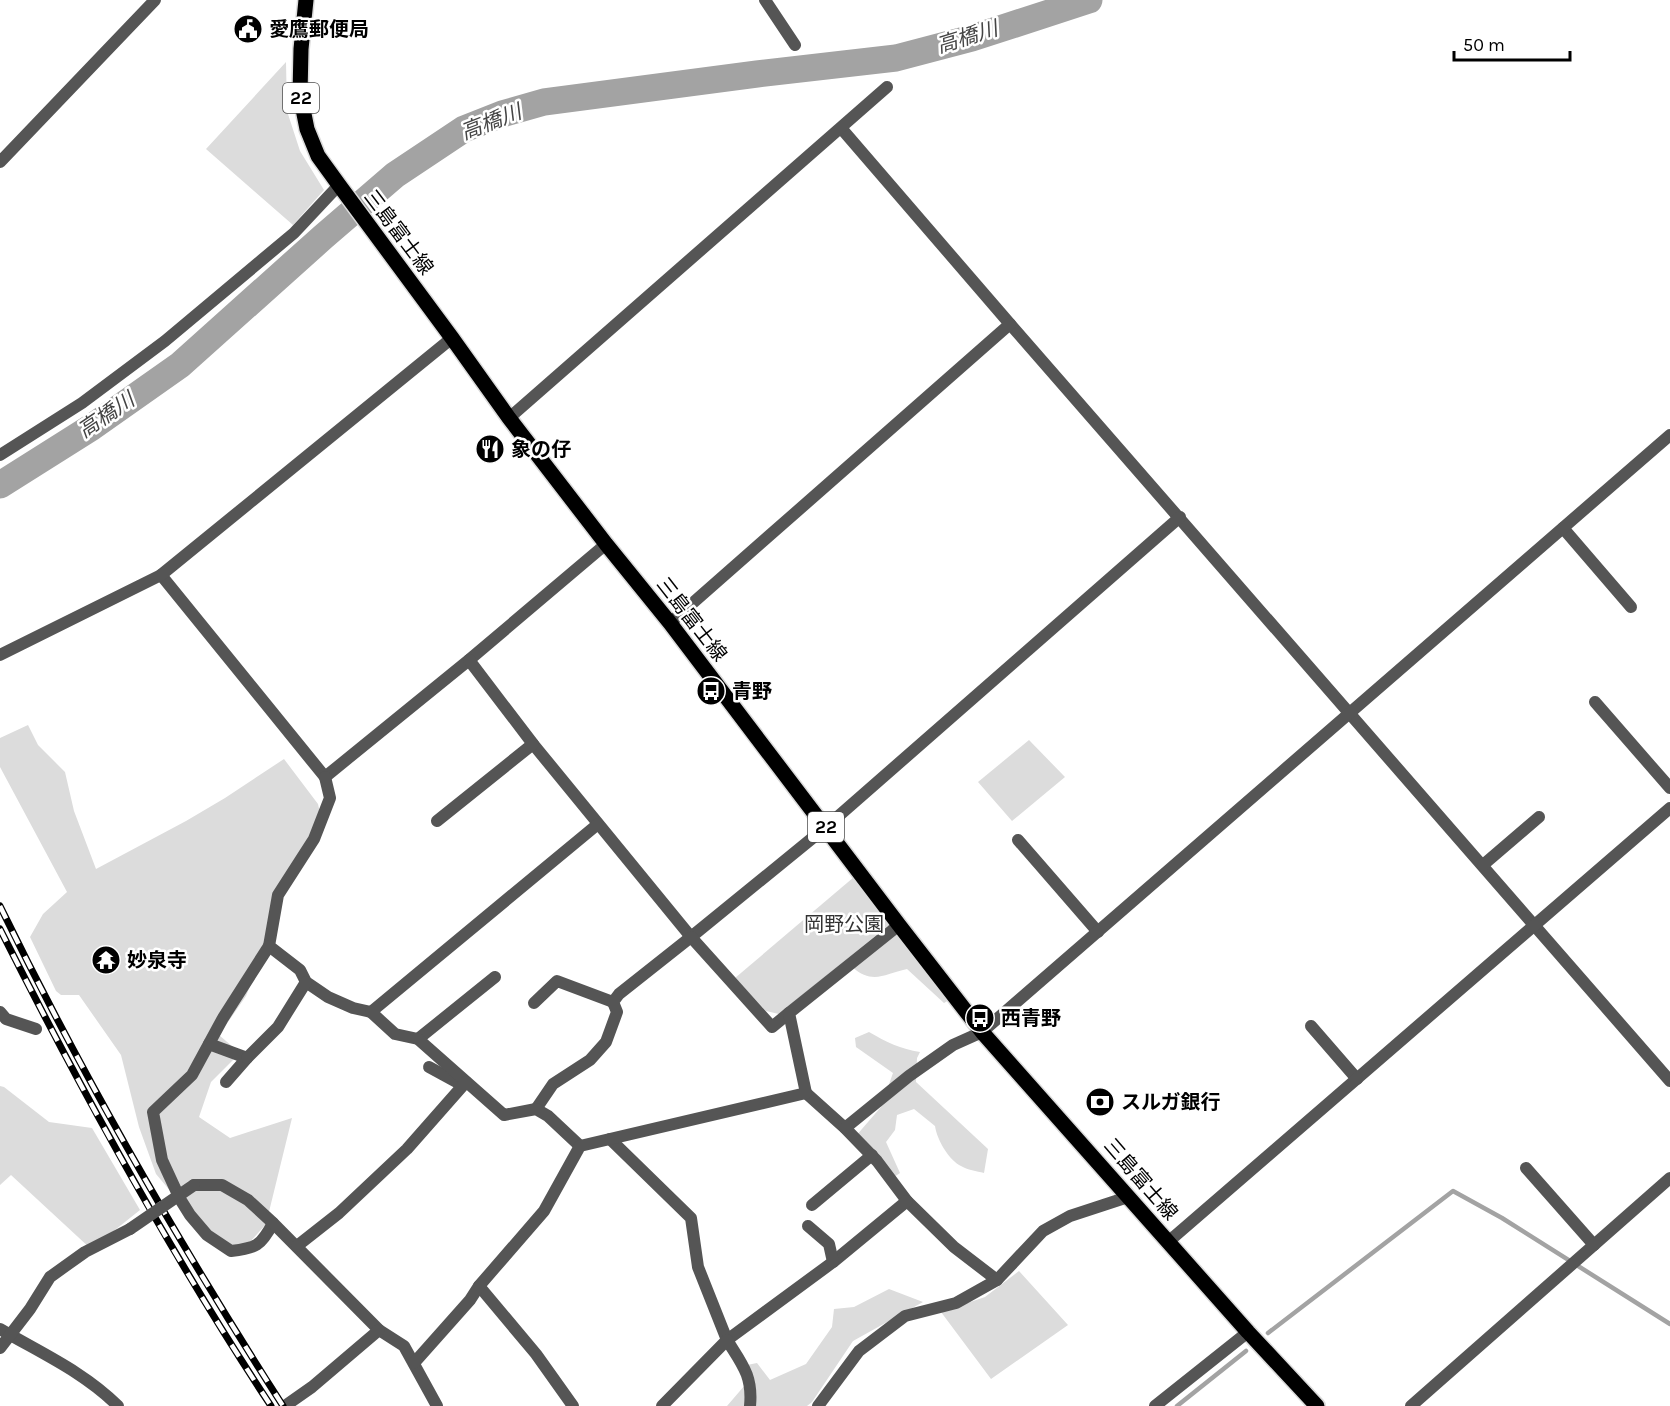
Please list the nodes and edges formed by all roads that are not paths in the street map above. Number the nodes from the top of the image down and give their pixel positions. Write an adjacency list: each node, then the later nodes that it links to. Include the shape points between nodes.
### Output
1 (155, 0): 7 (street)
2 (306, 0): 8 (main road, 三島富士線 / 22, via 300,94 307,129 318,156)
3 (765, 0): 4 (street)
4 (795, 45)
5 (887, 87): 6 (street)
6 (841, 128): 9 (street); 11 (street)
7 (0, 162)
8 (339, 186): 10 (main road, 三島富士線 / 22); 13 (street, via 294,233 165,341 82,403)
9 (1010, 324): 14 (street); 19 (street)
10 (452, 338): 11 (main road, 三島富士線 / 22); 17 (street)
11 (509, 418): 16 (main road, 三島富士線 / 22)
12 (1670, 435): 15 (street)
13 (0, 455)
14 (1180, 517): 23 (street); 31 (street)
15 (1563, 528): 18 (street); 23 (street)
16 (606, 544): 19 (main road, 三島富士線 / 22); 21 (street)
17 (161, 575): 20 (street); 25 (street)
18 (1631, 607)
19 (670, 623): 31 (main road, 三島富士線 / 22)
20 (0, 655)
21 (469, 660): 24 (street); 25 (street)
22 (1595, 702): 26 (street)
23 (1350, 714): 33 (street); 36 (street)
24 (533, 744): 29 (street); 30 (street)
25 (325, 777): 38 (street, via 330,798 314,839 278,895)
26 (1670, 788)
27 (1670, 808): 35 (street)
28 (1539, 817): 33 (street)
29 (437, 821)
30 (598, 824): 37 (street); 44 (street)
31 (826, 827): 34 (main road, 三島富士線 / 22); 37 (street)
32 (1018, 840): 36 (street)
33 (1483, 866): 35 (street)
34 (899, 925): 45 (street); 48 (main road, 三島富士線 / 22)
35 (1534, 925): 53 (street); 54 (street)
36 (1098, 932): 48 (street)
37 (691, 937): 41 (street); 45 (street, via 772,1027)
38 (269, 946): 40 (street, via 300,970); 50 (street)
39 (495, 977): 49 (street)
40 (306, 981): 44 (street, via 328,997); 51 (street, via 278,1027)
41 (613, 1002): 42 (street, via 557,981); 58 (street, via 617,1012 606,1042 590,1060 553,1084)
42 (534, 1003)
43 (0, 1012): 47 (street, via 6,1019)
44 (371, 1012): 49 (street, via 395,1034)
45 (789, 1013): 57 (street)
46 (1311, 1026): 53 (street)
47 (36, 1029)
48 (982, 1032): 59 (street, via 953,1045); 65 (main road, 三島富士線 / 22)
49 (418, 1039): 56 (street)
50 (209, 1044): 51 (street); 68 (street, via 192,1075 153,1112 162,1160 190,1215 207,1235 231,1251 252,1248 266,1236)
51 (247, 1058): 55 (street)
52 (429, 1067): 56 (street)
53 (1357, 1079): 70 (street)
54 (1670, 1081)
55 (226, 1082)
56 (464, 1084): 58 (street, via 504,1115); 72 (street, via 407,1149 339,1213)
57 (806, 1093): 59 (street); 60 (street)
58 (536, 1109): 61 (street)
59 (845, 1128): 62 (street)
60 (610, 1139): 61 (street); 79 (street, via 691,1218 698,1267)
61 (580, 1146): 75 (street, via 544,1210)
62 (872, 1155): 66 (street); 67 (street)
63 (1526, 1168): 71 (street)
64 (1670, 1178): 71 (street)
65 (1128, 1197): 70 (main road, 三島富士線 / 22); 74 (street, via 1070,1216 1042,1231)
66 (907, 1202): 73 (street); 74 (street, via 954,1247)
67 (812, 1205)
68 (273, 1223): 72 (street); 77 (street, bridge, via 248,1200 222,1185 194,1185 50,1277 30,1309)
69 (808, 1226): 73 (street, via 829,1244)
70 (1168, 1242): 78 (main road, 三島富士線 / 22)
71 (1594, 1245): 91 (street)
72 (297, 1246): 76 (street)
73 (833, 1262): 79 (street)
74 (997, 1280): 88 (street, via 957,1303 905,1316 859,1351)
75 (479, 1286): 81 (street); 85 (street)
76 (379, 1330): 81 (street, via 404,1346); 83 (street)
77 (5, 1332): 80 (street); 82 (street, via 72,1369)
78 (1248, 1332): 89 (street); 90 (main road, 三島富士線 / 22)
79 (727, 1340): 86 (street); 87 (street, via 746,1370 752,1392)
80 (0, 1348)
81 (414, 1363): 84 (street)
82 (118, 1406)
83 (285, 1406)
84 (437, 1406)
85 (573, 1406)
86 (662, 1406)
87 (750, 1406)
88 (818, 1406)
89 (1155, 1406)
90 (1317, 1406)
91 (1411, 1406)

